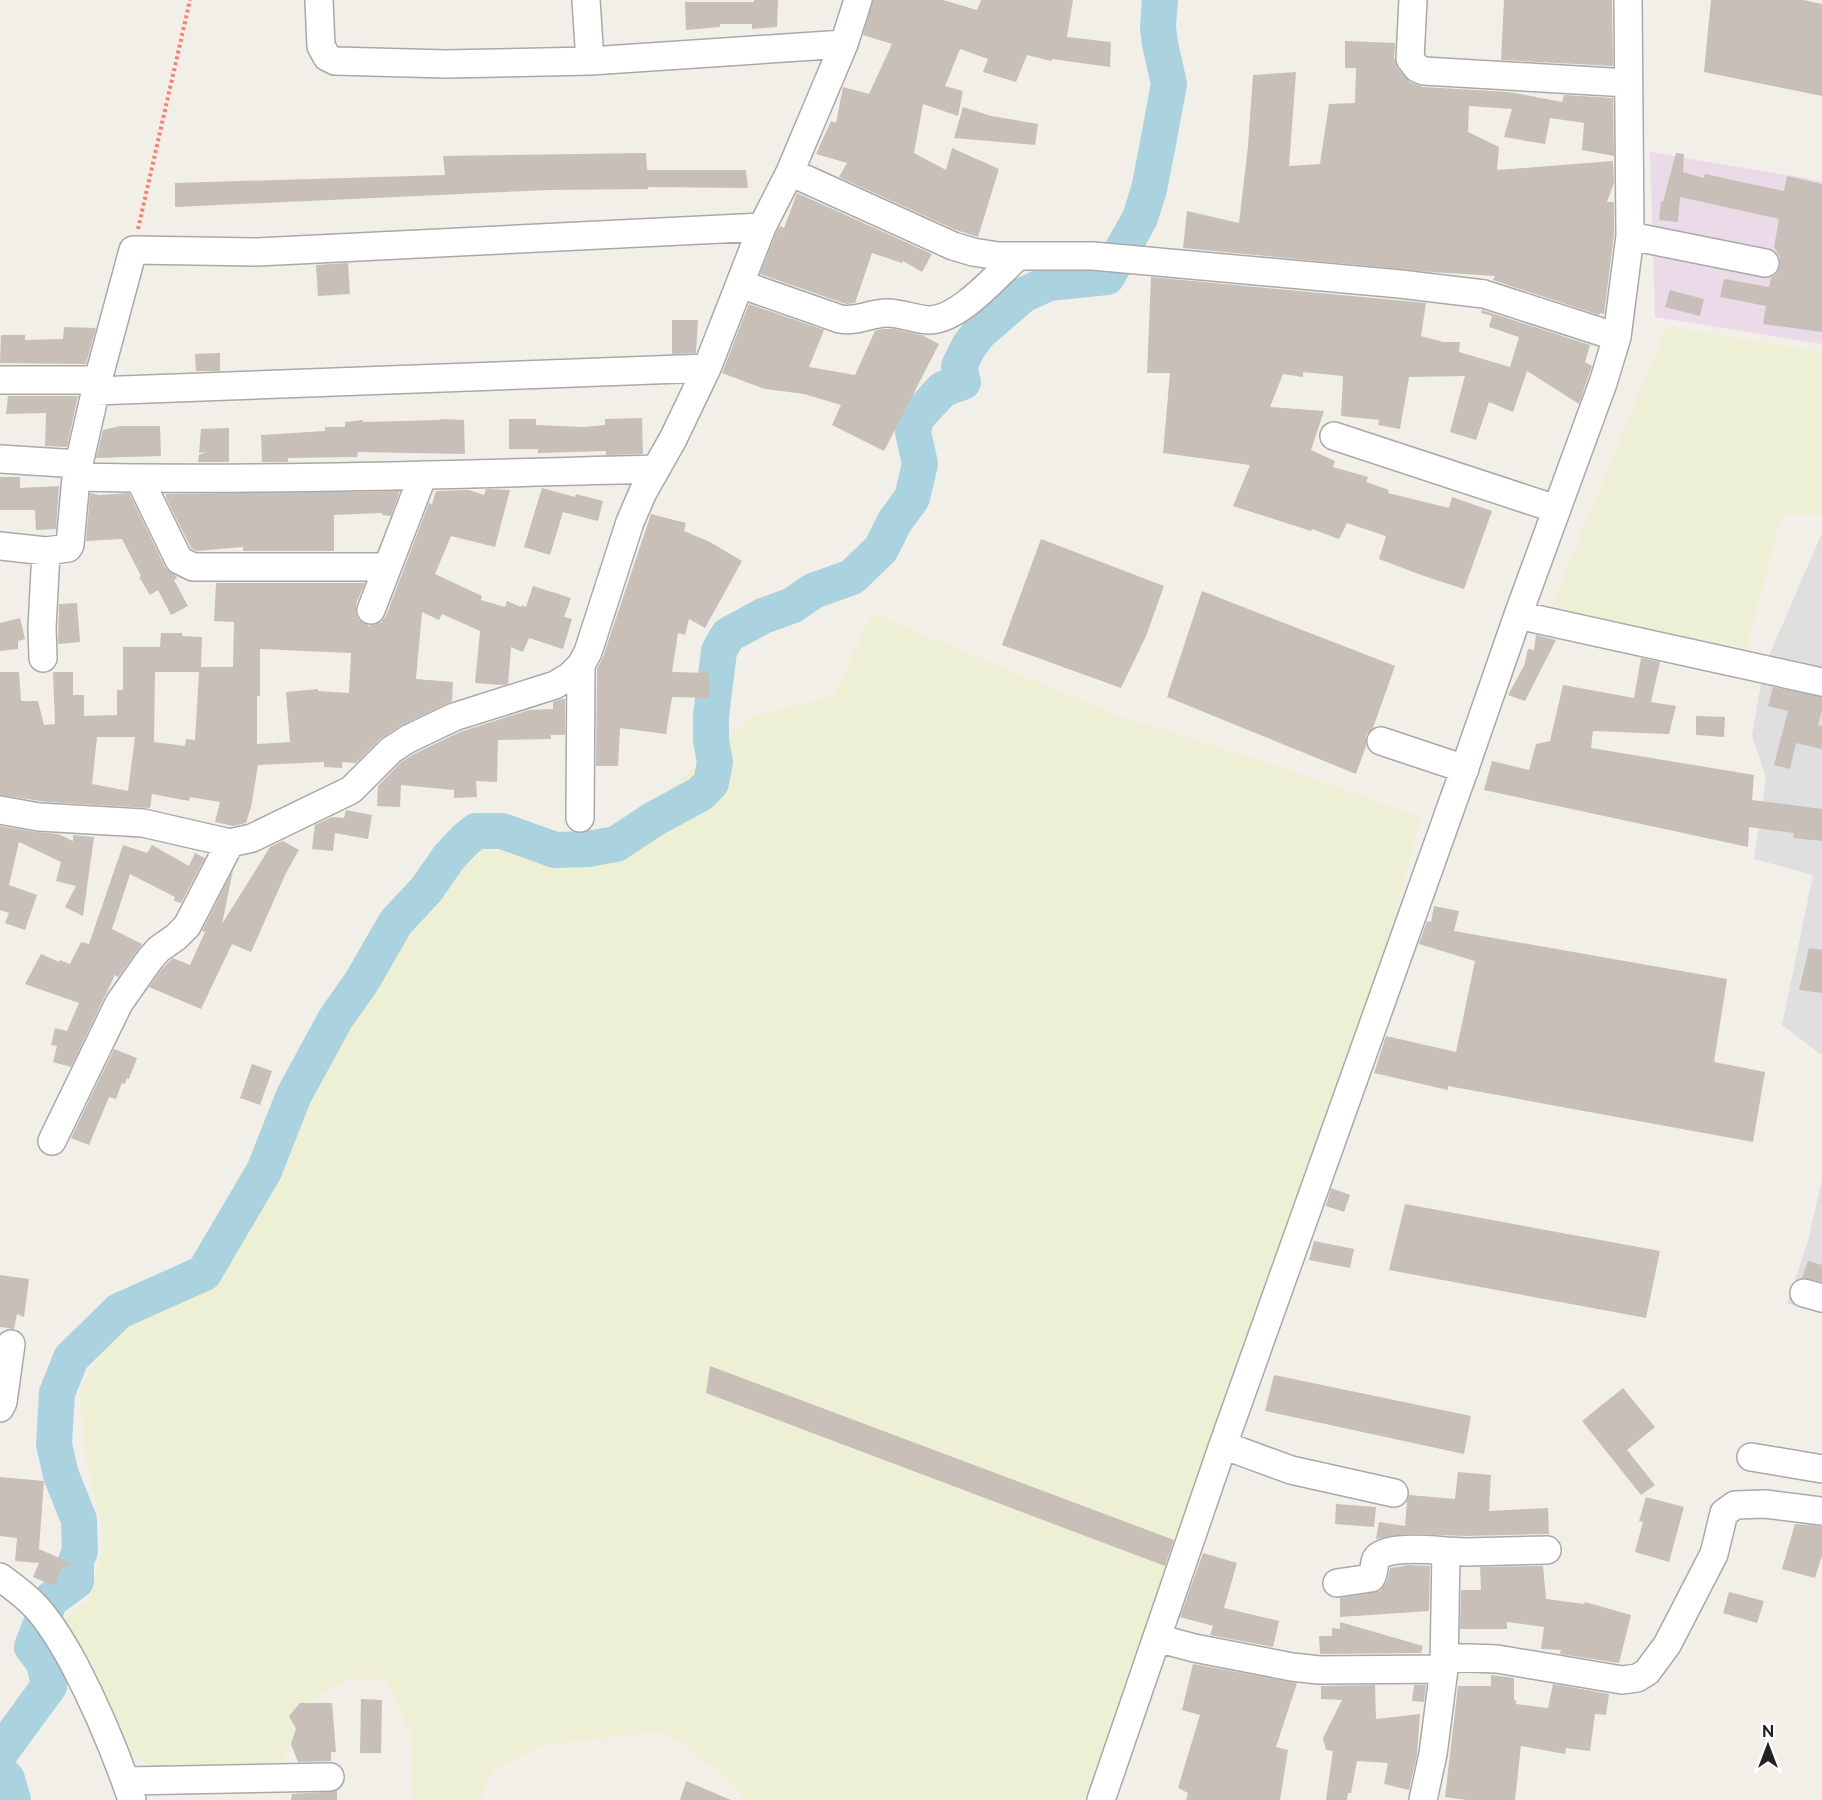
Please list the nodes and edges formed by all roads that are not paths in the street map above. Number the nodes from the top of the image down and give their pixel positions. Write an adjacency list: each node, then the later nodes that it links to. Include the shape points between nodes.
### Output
1 (319, 0): 7 (street, via 321,46 327,57 335,61)
2 (586, 0): 7 (street)
3 (858, 0): 6 (street)
4 (1413, 0): 8 (street, via 1410,59 1418,69)
5 (1628, 0): 8 (street)
6 (844, 44): 7 (street); 9 (street)
7 (590, 61)
8 (1628, 84): 11 (street)
9 (790, 172): 10 (street); 12 (street, via 953,246 990,255)
10 (762, 226): 14 (street); 18 (street, via 257,252 133,250)
11 (1630, 236): 13 (street); 15 (street)
12 (1018, 256): 14 (street, via 962,307 934,320 886,313 840,319); 15 (street, via 1093,256 1484,294)
13 (1765, 263)
14 (740, 284): 16 (street)
15 (1617, 337): 25 (street)
16 (707, 368): 18 (street); 21 (street)
17 (0, 380): 18 (street)
18 (96, 386): 22 (street)
19 (1334, 436): 25 (street)
20 (0, 459): 22 (street)
21 (656, 469): 23 (street); 32 (street, via 630,522 611,587)
22 (78, 470): 24 (street); 27 (street, via 70,545)
23 (423, 475): 24 (street); 28 (street)
24 (139, 478): 28 (street, via 179,560 192,567)
25 (1556, 509): 30 (street)
26 (0, 546): 27 (street)
27 (46, 551): 31 (street)
28 (387, 567): 29 (street)
29 (371, 610)
30 (1518, 615): 33 (street); 35 (street)
31 (43, 658)
32 (581, 665): 37 (street); 38 (street, via 555,685 454,717 408,739 351,789 252,838)
33 (1822, 682)
34 (1381, 741): 35 (street)
35 (1465, 769): 42 (street)
36 (0, 810): 38 (street, via 39,817 143,823)
37 (580, 818)
38 (230, 843): 39 (street, via 187,926 150,959 119,1003)
39 (52, 1141)
40 (11, 1344): 41 (street)
41 (0, 1408)
42 (1223, 1445): 45 (street, via 1291,1470); 51 (street)
43 (1751, 1457): 44 (street)
44 (1822, 1469)
45 (1394, 1493)
46 (1822, 1511): 52 (street, via 1765,1504 1735,1505 1724,1514 1714,1554 1667,1646 1647,1672 1637,1678 1622,1680 1497,1659)
47 (1547, 1550): 48 (street)
48 (1446, 1551): 50 (street, via 1417,1548 1381,1554 1376,1558 1371,1578); 52 (street)
49 (0, 1577): 54 (street, via 42,1615 66,1649 91,1696)
50 (1337, 1583)
51 (1157, 1638): 52 (street, via 1319,1670); 55 (street)
52 (1444, 1663): 56 (street)
53 (330, 1777): 54 (street)
54 (129, 1790)
55 (1101, 1800)
56 (1423, 1800)

